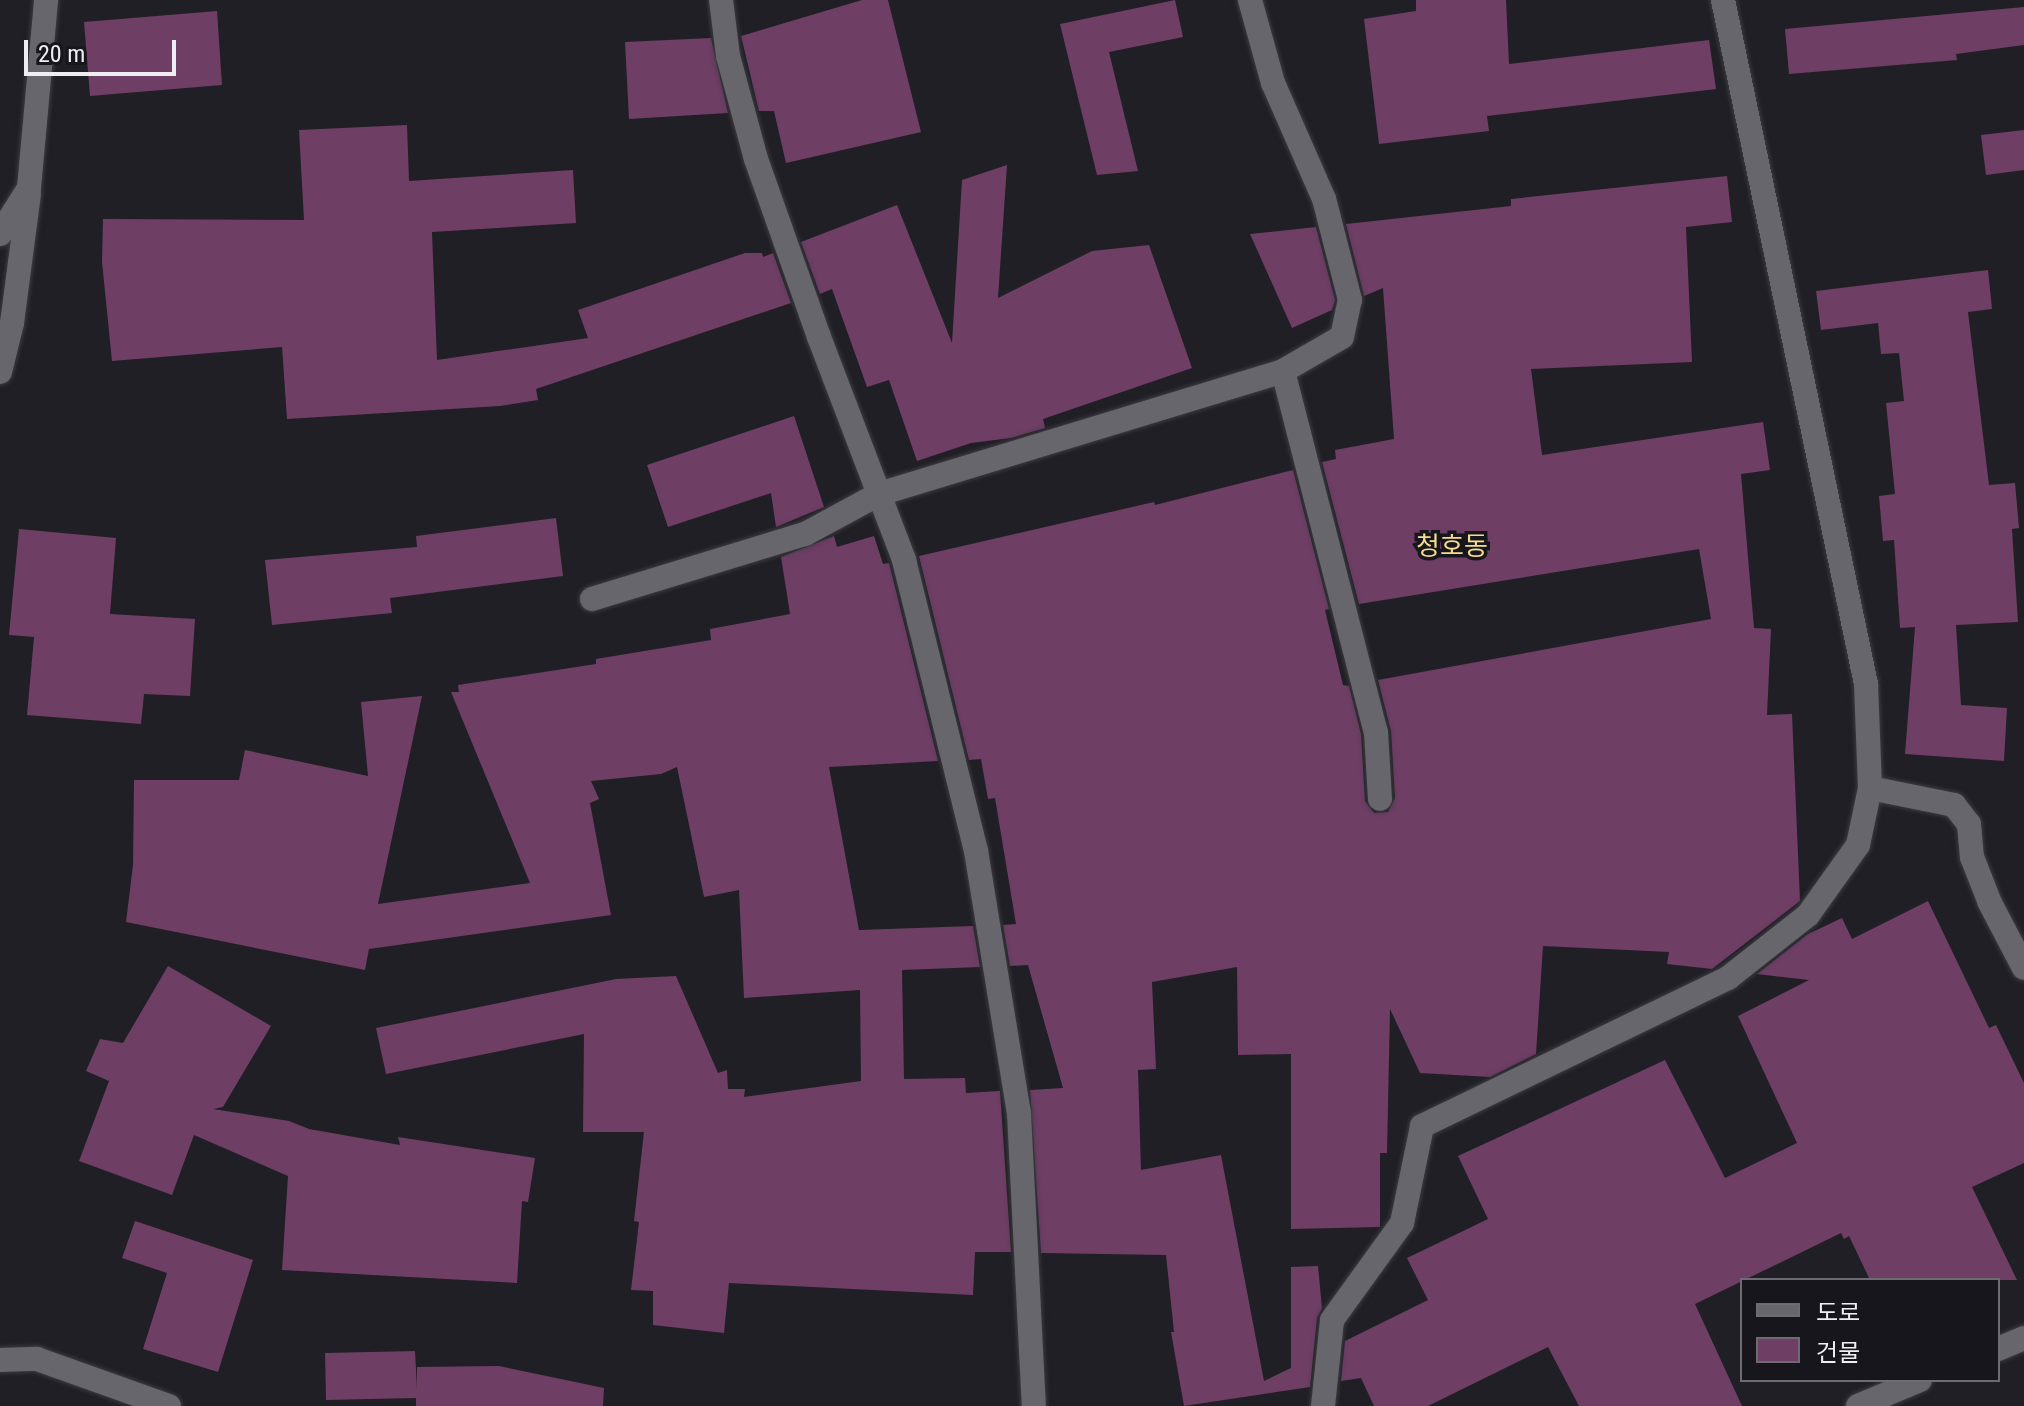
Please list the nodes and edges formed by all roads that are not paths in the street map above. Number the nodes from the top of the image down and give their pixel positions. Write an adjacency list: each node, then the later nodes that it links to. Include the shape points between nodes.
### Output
1 (46, 0): 5 (street)
2 (721, 0): 9 (street, via 728,56 756,159)
3 (1250, 0): 7 (street, via 1273,83 1324,199 1350,300 1342,337)
4 (1723, 0): 11 (street, via 1866,684)
5 (29, 188): 6 (street); 8 (street, via 12,323)
6 (0, 234)
7 (1283, 371): 9 (street); 12 (street, via 1376,732)
8 (0, 372)
9 (879, 494): 10 (street, via 805,534); 19 (street, via 904,560 976,851 1019,1113)
10 (592, 599)
11 (1870, 788): 13 (street, via 1954,805 1969,824 1972,857 1985,892); 20 (street, via 1858,845 1808,915 1728,978 1422,1126 1402,1223 1332,1320)
12 (1380, 799)
13 (2024, 968)
14 (2024, 1338): 15 (street)
15 (2000, 1348)
16 (0, 1360): 18 (street, via 37,1359)
17 (1915, 1382): 21 (street)
18 (169, 1406)
19 (1034, 1406)
20 (1323, 1406)
21 (1858, 1406)

